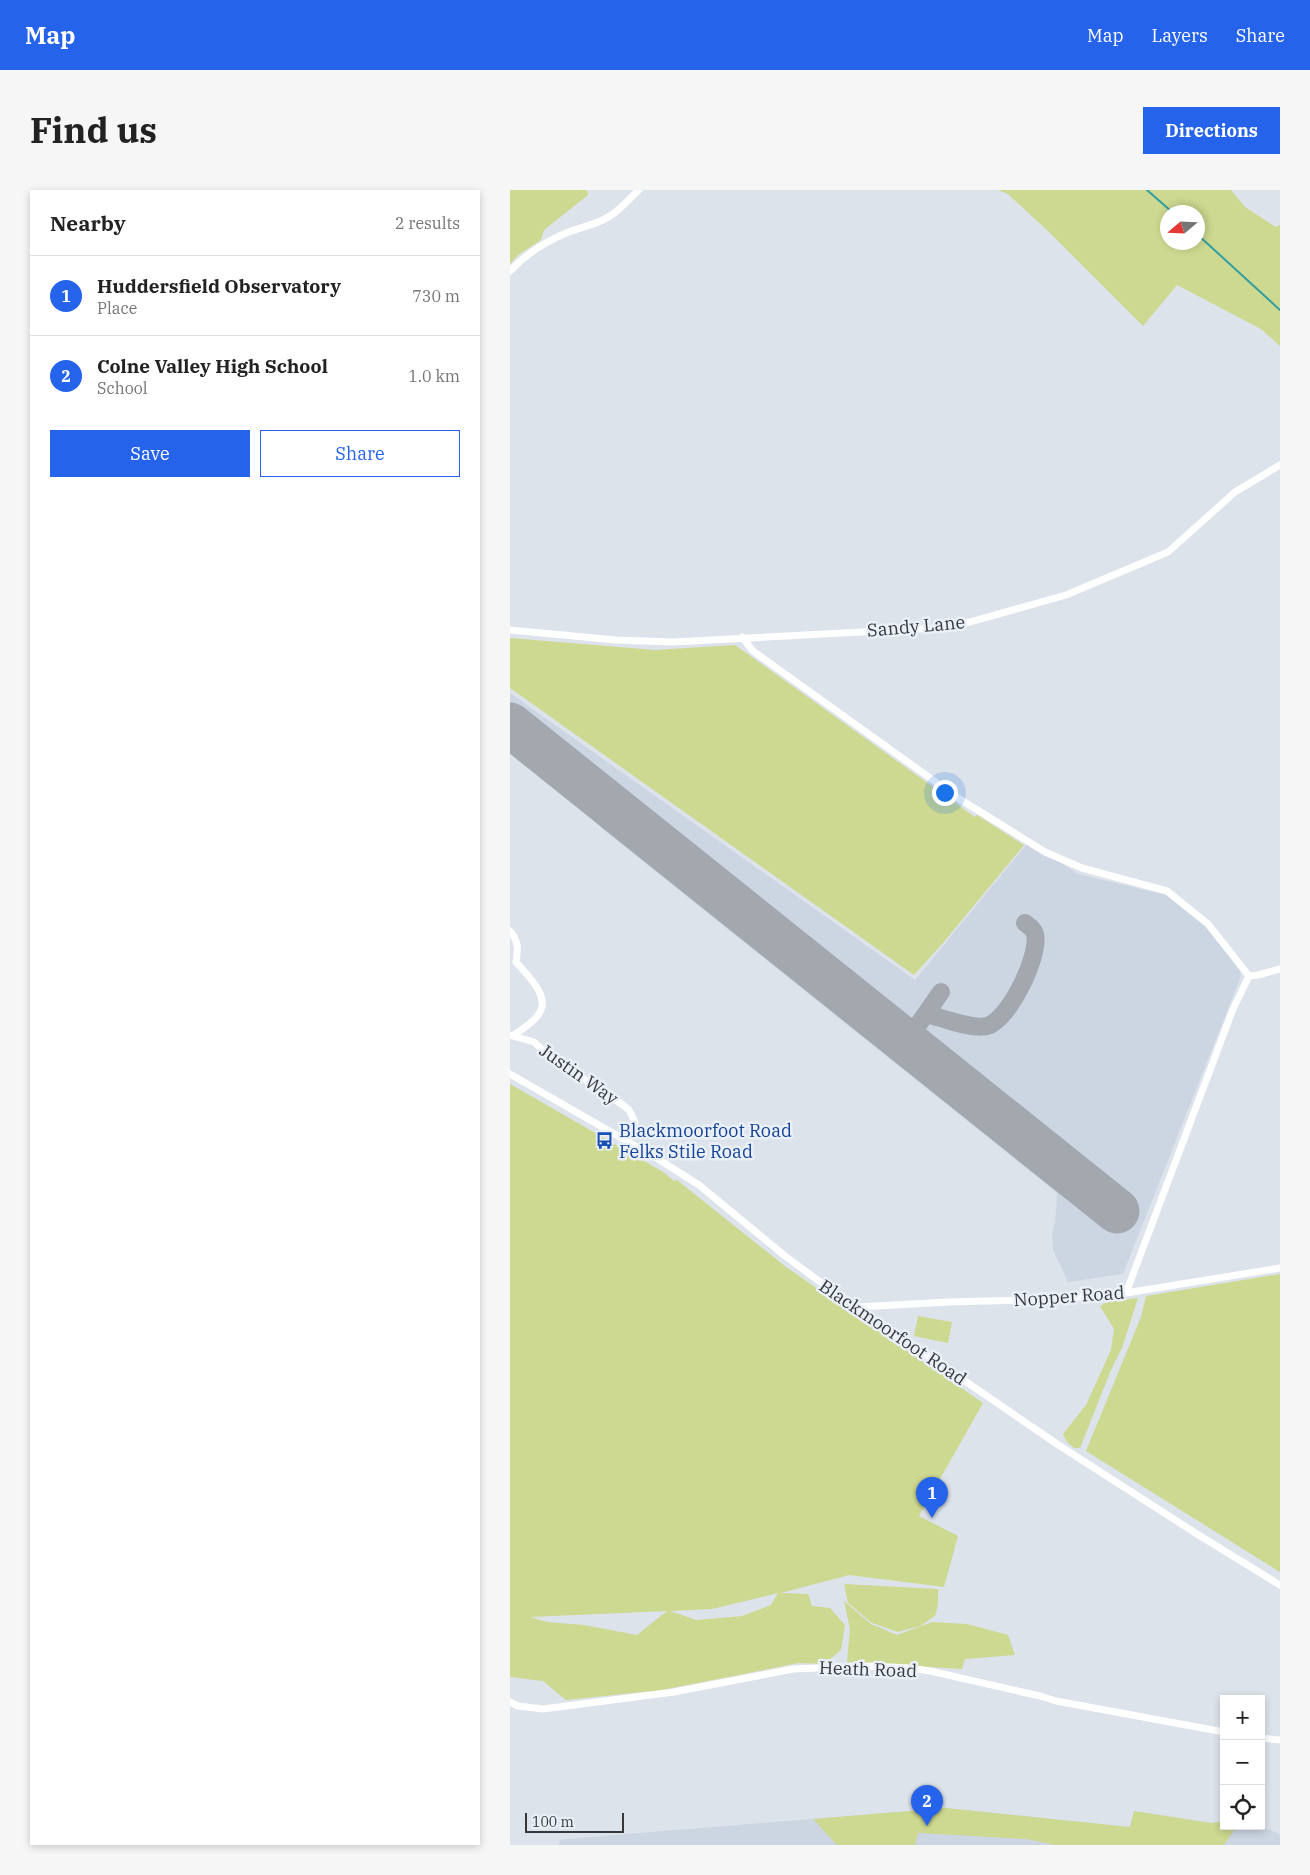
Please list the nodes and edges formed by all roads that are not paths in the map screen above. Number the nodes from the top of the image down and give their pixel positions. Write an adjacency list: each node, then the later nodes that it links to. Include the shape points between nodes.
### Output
1 (639, 190): 2 (street, via 610,216 545,243)
2 (510, 271)
3 (1280, 465): 5 (street, Sandy Lane, via 1235,492 1168,552 1066,595 937,628)
4 (510, 630): 5 (street, Sandy Lane, via 673,642)
5 (742, 637): 9 (street, via 753,651 958,798 1045,852 1082,868 1167,891 1208,924)
6 (510, 931): 7 (street, via 518,945)
7 (513, 964): 10 (street, via 536,985 542,1007 538,1016)
8 (1280, 969): 9 (street)
9 (1249, 976): 14 (street, via 1233,1009)
10 (512, 1035): 12 (street, Justin Way, via 534,1042 548,1055 623,1105)
11 (510, 1074): 15 (street, Blackmoorfoot Road, via 699,1185 795,1264)
12 (635, 1122)
13 (1280, 1268): 14 (street, Nopper Road)
14 (1126, 1293): 15 (street, Nopper Road)
15 (857, 1307): 16 (street, Blackmoorfoot Road, via 1081,1460)
16 (1280, 1584)
17 (510, 1702): 18 (street, Heath Road, via 543,1709 674,1692 793,1668 882,1667 930,1671 1056,1701)
18 (1220, 1731)
19 (1265, 1738): 20 (street)
20 (1280, 1740)

